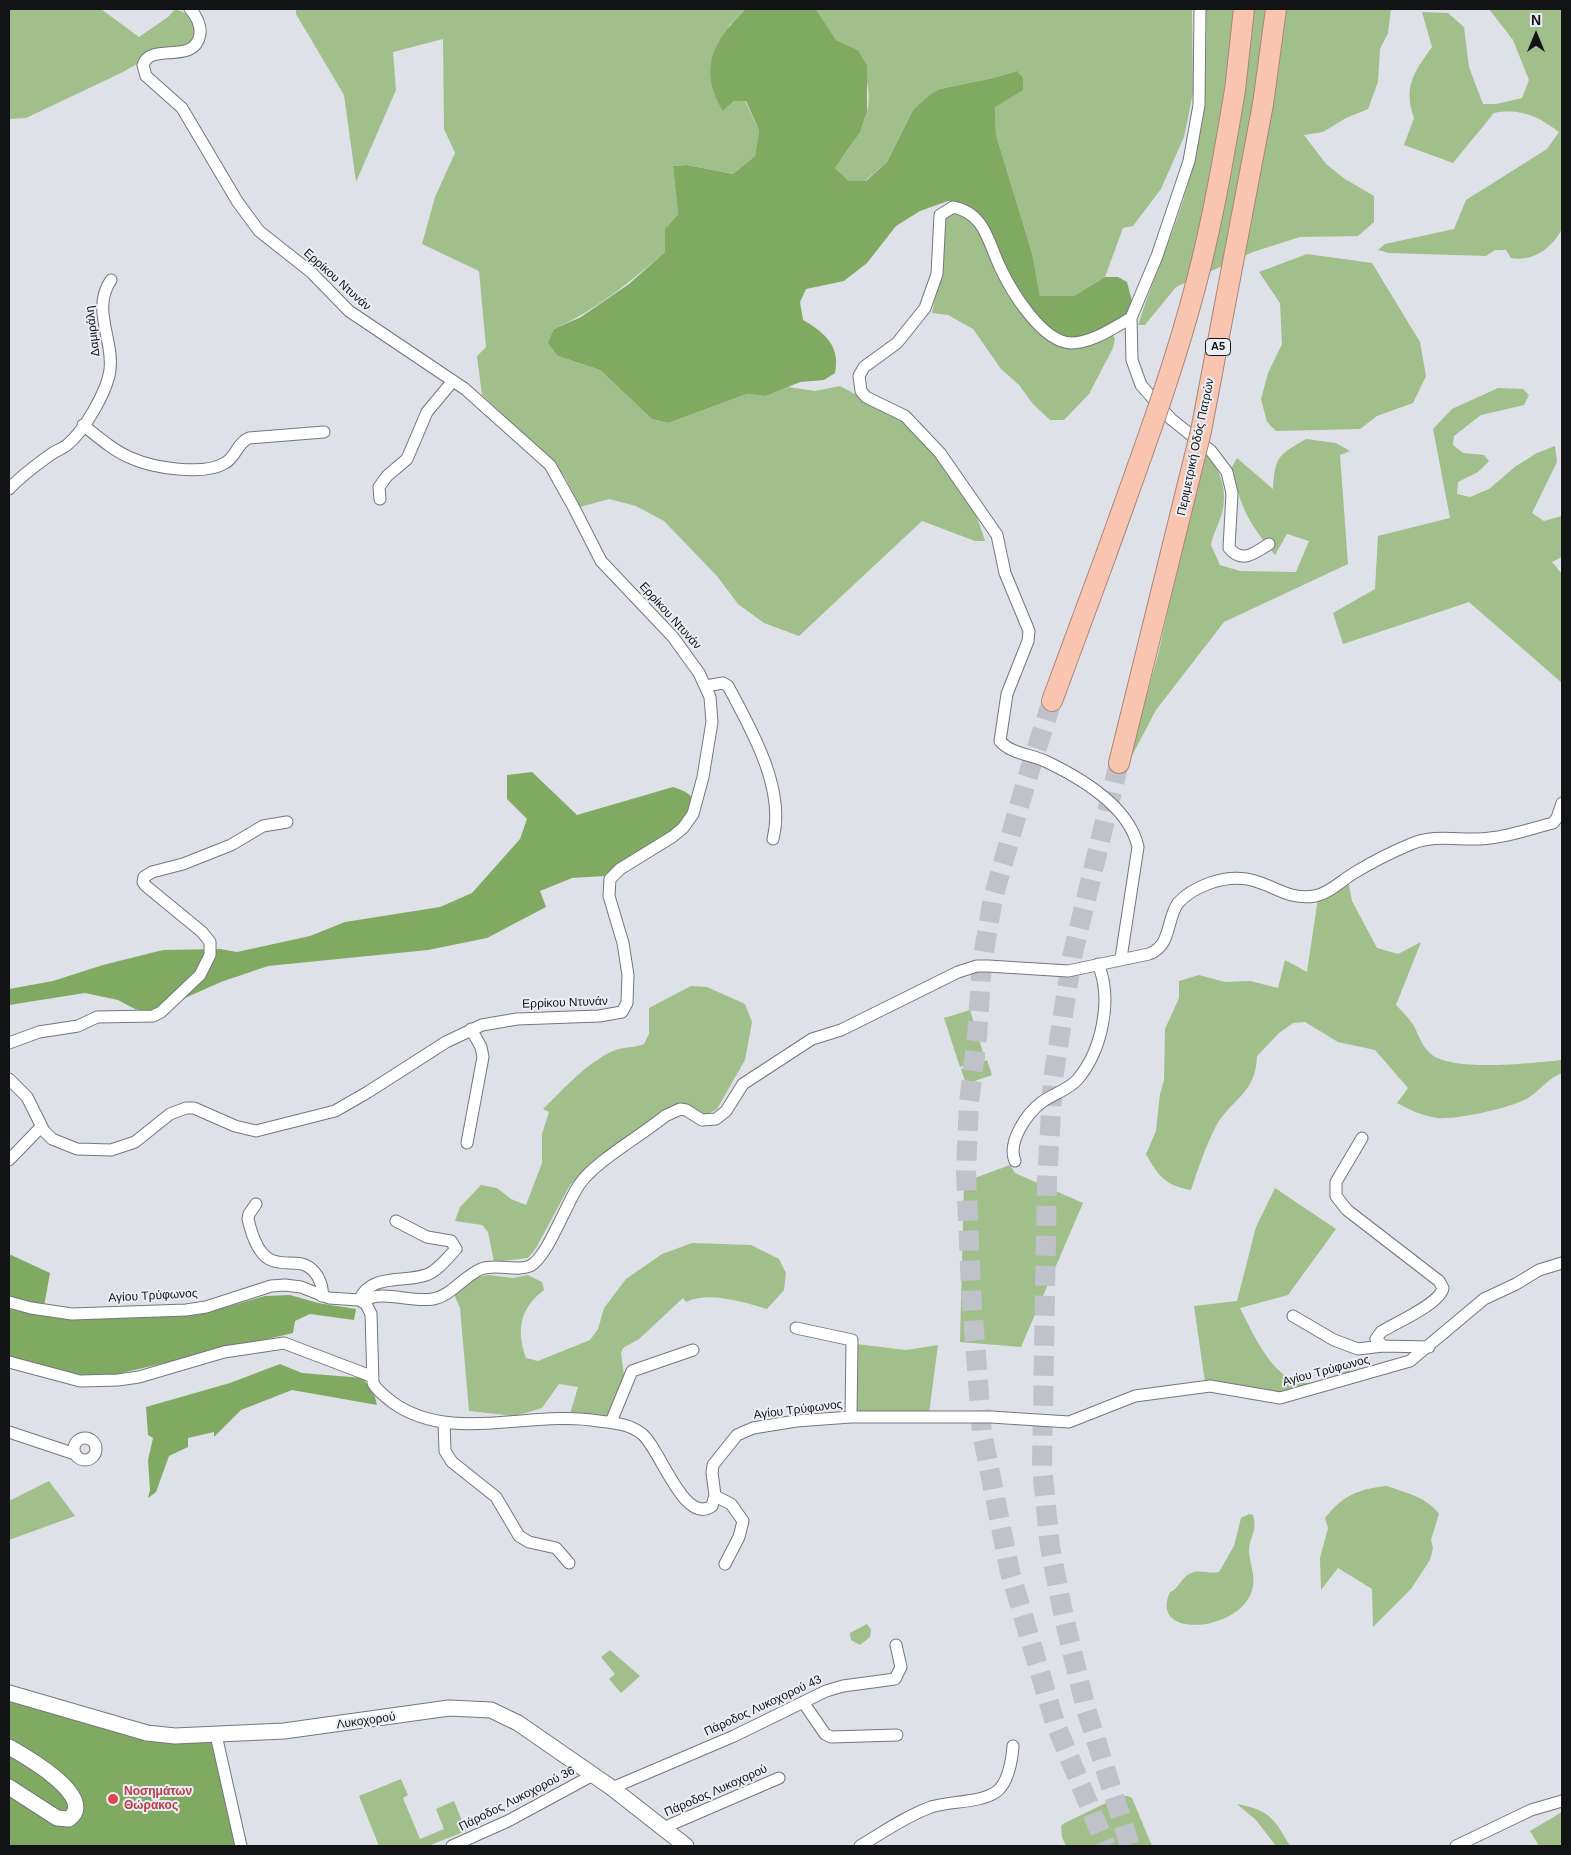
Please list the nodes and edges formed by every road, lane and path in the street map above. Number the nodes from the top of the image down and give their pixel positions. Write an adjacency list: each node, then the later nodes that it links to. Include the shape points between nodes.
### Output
1 (190, 9): 7 (street, Ερρίκου Ντυνάν, via 200,27 196,44 188,50 147,58 143,66 146,76 182,108 253,225 311,272 349,311)
2 (1200, 9): 6 (street, via 1199,105 1189,161 1157,256)
3 (1244, 9): 14 (highway, bridge, via 1235,90 1215,204 1196,285 1152,426)
4 (1276, 9): 15 (highway, Περιμετρική Οδός Πατρών / Α5, bridge, via 1263,104 1201,431)
5 (111, 280): 8 (street, Δαμιράλη, via 103,303 110,371 98,402)
6 (1131, 318): 12 (street, via 1132,360 1141,384 1170,418 1211,451 1227,472 1232,493 1229,548 1243,558); 19 (street, via 1088,339 1071,343 1057,340 1020,303 978,220 963,209 953,207 940,215 937,274 925,308 897,343 864,367 859,376 861,391 866,397 906,416 940,453 998,535 1005,573 1029,631 1007,694 1000,741 1006,747 1045,761 1103,796 1120,812 1135,834 1138,847)
7 (452, 382): 11 (street, via 427,412 407,459 379,487); 13 (street, Ερρίκου Ντυνάν, via 472,395 550,465 601,561 673,637)
8 (83, 426): 9 (street, via 132,458 186,470 224,464 249,438); 10 (street, Δαμιράλη, via 67,445)
9 (324, 432)
10 (9, 489)
11 (380, 499)
12 (1270, 544)
13 (706, 686): 18 (street, via 723,683 728,686 748,721 773,786 777,823); 21 (street, Ερρίκου Ντυνάν, via 712,709 711,730 693,814 672,837 620,869 610,879 609,896 628,969 629,986 624,1010 608,1015 517,1018)
14 (1052, 701)
15 (1119, 763)
16 (1562, 803): 19 (street, via 1558,818 1553,823 1490,838 1419,841 1354,873 1319,895 1300,896 1246,877 1212,882 1180,901 1166,939 1155,952)
17 (287, 822): 22 (street, via 263,826 231,845 144,877 146,886 202,932 210,944 210,956 203,971 161,1012 146,1017 97,1017 78,1026 39,1032)
18 (773, 838)
19 (1121, 958): 20 (street)
20 (1098, 964): 28 (street, via 1104,984 1105,1005 1103,1023 1094,1048 1075,1082 1041,1103 1030,1115 1014,1143); 33 (street, Αγίου Τρύφωνος, via 1061,971 1004,966 969,968 841,1030 812,1039 742,1084 726,1111 716,1119 702,1120 686,1110 671,1112 590,1172 578,1185 547,1246 532,1265 486,1267 433,1299 379,1296)
21 (471, 1029): 24 (street, Ερρίκου Ντυνάν, via 342,1108 262,1130 241,1128 189,1107 170,1114 135,1142 100,1151 60,1144); 26 (street, via 483,1057)
22 (9, 1043)
23 (9, 1079): 24 (street, Ερρίκου Ντυνάν, via 27,1097)
24 (42, 1127): 27 (street)
25 (1362, 1138): 37 (street, via 1336,1182 1338,1201 1439,1280 1443,1288 1442,1294 1433,1301 1381,1332 1376,1339)
26 (467, 1143)
27 (9, 1160)
28 (1015, 1162)
29 (256, 1204): 32 (street, via 248,1219 261,1252 273,1261 298,1263 311,1268 323,1287)
30 (396, 1222): 33 (street, via 427,1237 451,1241 456,1249 427,1275 370,1284)
31 (1562, 1263): 38 (street, Αγίου Τρύφωνος, via 1539,1270 1484,1299)
32 (322, 1296): 33 (street, Αγίου Τρύφωνος); 34 (street, Αγίου Τρύφωνος, via 301,1287 284,1285 186,1310 86,1314 59,1313)
33 (361, 1301): 41 (street, via 368,1306 371,1316)
34 (9, 1302)
35 (1293, 1316): 37 (street, via 1334,1340 1358,1348)
36 (796, 1328): 42 (street, via 852,1340)
37 (1383, 1346): 38 (street)
38 (1429, 1347): 42 (street, Αγίου Τρύφωνος, via 1410,1361 1280,1398 1210,1386 1135,1396 1070,1422 991,1416)
39 (693, 1350): 44 (street, via 632,1371)
40 (9, 1362): 41 (street, via 80,1381 118,1380 238,1349 284,1343)
41 (371, 1376): 43 (street, via 376,1389 400,1408 417,1417)
42 (851, 1417): 47 (street, Αγίου Τρύφωνος, via 779,1423 742,1432 713,1465)
43 (444, 1422): 44 (street, via 563,1417); 48 (street, via 445,1449 452,1462 496,1497 519,1536 529,1542 556,1548)
44 (611, 1422): 47 (street, via 632,1428 650,1442 676,1489 697,1509 713,1505)
45 (9, 1432): 46 (street)
46 (75, 1454)
47 (715, 1496): 49 (street, via 731,1504 742,1521 739,1538)
48 (569, 1563)
49 (725, 1564)
50 (896, 1645): 52 (street, Πάροδος Λυκοχορού 43, via 901,1667 896,1679 837,1688)
51 (9, 1693): 54 (street, Λυκοχορού, via 152,1734)
52 (803, 1702): 53 (street, via 825,1734 831,1737); 60 (street, Πάροδος Λυκοχορού 43, via 734,1736)
53 (897, 1735)
54 (216, 1736): 57 (street, Λυκοχορού, via 309,1728 441,1709 475,1708 491,1710 511,1719); 63 (street)
55 (1012, 1746): 66 (street, via 1012,1762 996,1792 965,1802 931,1807)
56 (9, 1747): 59 (street, via 54,1776 74,1798 77,1805 75,1813 69,1819 57,1818)
57 (593, 1775): 60 (street, Λυκοχορού); 64 (street, Πάροδος Λυκοχορού 36, via 508,1821)
58 (779, 1778): 62 (street, Πάροδος Λυκοχορού)
59 (9, 1787)
60 (612, 1788): 62 (street, Λυκοχορού)
61 (1562, 1801): 67 (street, via 1531,1810)
62 (663, 1828): 65 (street, Λυκοχορού)
63 (242, 1846)
64 (452, 1846)
65 (686, 1846)
66 (860, 1846)
67 (1456, 1846)

